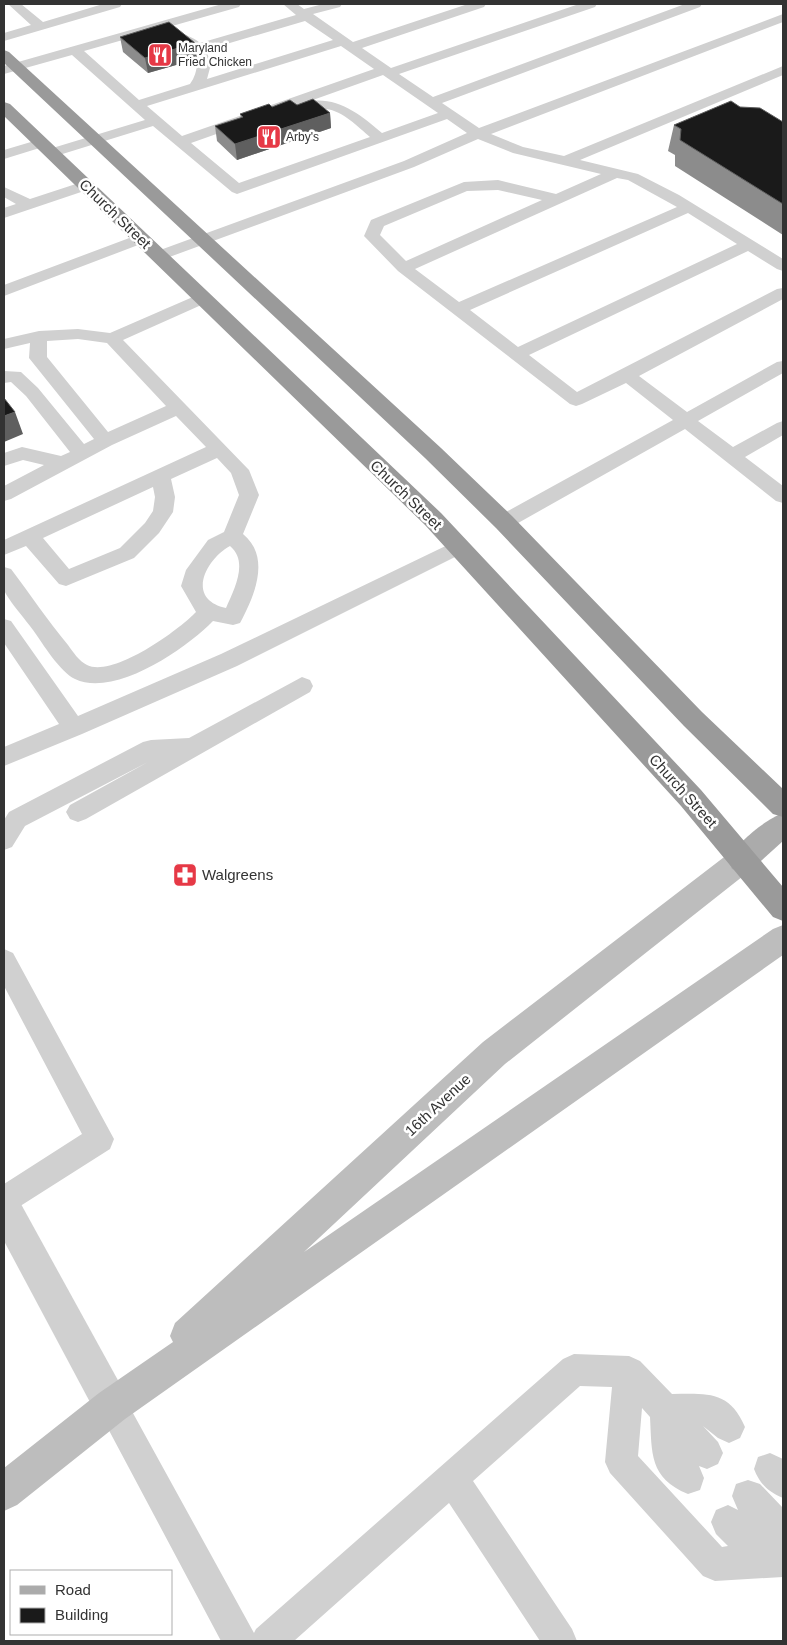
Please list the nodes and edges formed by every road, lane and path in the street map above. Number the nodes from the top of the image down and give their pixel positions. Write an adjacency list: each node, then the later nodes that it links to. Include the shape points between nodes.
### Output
1 (14, 4): 11 (lane)
2 (235, 4): 15 (lane)
3 (289, 4): 9 (lane)
4 (336, 4): 9 (lane)
5 (480, 4): 13 (lane)
6 (591, 4): 19 (lane)
7 (696, 4): 22 (lane)
8 (111, 5): 11 (lane)
9 (304, 14): 13 (lane); 14 (lane)
10 (783, 18): 31 (lane)
11 (40, 26): 12 (lane)
12 (4, 37)
13 (348, 44): 19 (lane); 20 (lane)
14 (199, 48): 16 (lane, via 187,40 165,36); 20 (lane, via 204,72)
15 (75, 50): 16 (lane); 17 (lane)
16 (86, 60): 23 (lane)
17 (8, 64): 33 (highway)
18 (783, 70): 25 (lane)
19 (386, 71): 21 (lane); 22 (lane)
20 (195, 87): 23 (lane)
21 (334, 87): 29 (lane); 30 (lane)
22 (431, 102): 27 (lane)
23 (137, 105): 28 (lane)
24 (4, 107): 35 (highway, Church Street)
25 (695, 107): 26 (lane); 37 (lane)
26 (721, 113)
27 (448, 114): 30 (lane); 31 (lane)
28 (155, 121): 33 (lane); 34 (lane)
29 (231, 124): 32 (lane, via 254,122 318,103 334,105); 34 (lane)
30 (396, 132): 32 (lane)
31 (478, 134): 37 (lane, via 518,150); 46 (lane, via 410,164)
32 (380, 138): 34 (lane, via 238,189)
33 (93, 140): 35 (lane); 46 (highway)
34 (180, 142)
35 (46, 148): 36 (lane); 39 (highway, Church Street)
36 (4, 155)
37 (566, 161): 38 (lane)
38 (615, 173): 41 (lane); 43 (lane, via 633,177)
39 (85, 186): 42 (lane); 45 (highway, Church Street)
40 (4, 191): 42 (lane)
41 (557, 199): 51 (lane); 51 (lane, via 498,185 464,187 377,223 372,236)
42 (29, 205): 44 (lane)
43 (689, 207): 47 (lane); 56 (lane)
44 (4, 213)
45 (140, 238): 48 (lane); 49 (highway, Church Street)
46 (202, 240): 49 (lane); 76 (highway, via 341,366)
47 (749, 245): 50 (lane); 60 (lane)
48 (100, 254): 52 (lane, via 62,257); 53 (lane)
49 (158, 256): 55 (highway, Church Street)
50 (783, 266)
51 (404, 268): 56 (lane)
52 (4, 278)
53 (4, 291)
54 (783, 292): 62 (lane)
55 (202, 298): 58 (lane); 79 (highway, Church Street, via 433,519)
56 (458, 309): 60 (lane)
57 (39, 336): 58 (lane, via 78,334); 59 (lane); 67 (lane, via 38,358)
58 (112, 339): 64 (lane)
59 (4, 344)
60 (517, 354): 62 (lane, via 576,400)
61 (783, 366): 65 (lane)
62 (627, 375): 65 (lane)
63 (4, 377): 69 (lane, via 15,376 32,392)
64 (178, 408): 67 (lane); 68 (lane)
65 (686, 420): 70 (lane); 76 (lane)
66 (783, 427): 70 (lane)
67 (105, 441): 69 (lane)
68 (219, 449): 73 (lane); 78 (lane, via 240,470 249,495)
69 (81, 454): 72 (lane)
70 (732, 456): 75 (lane)
71 (4, 460): 72 (lane, via 22,453)
72 (63, 463): 74 (lane)
73 (161, 476): 77 (lane); 77 (lane, via 165,497 163,512 127,553 66,579)
74 (4, 494)
75 (783, 496)
76 (504, 522): 90 (highway, via 693,719)
77 (29, 536): 80 (lane)
78 (232, 536): 82 (lane, via 215,545 193,576 191,586); 83 (lane, via 245,549 249,559 247,579)
79 (458, 547): 85 (lane); 95 (highway, Church Street, via 690,798)
80 (4, 548)
81 (4, 574): 82 (lane, via 80,673 98,676 153,656 187,633)
82 (209, 612): 83 (lane)
83 (233, 617): 85 (lane)
84 (4, 627): 87 (lane)
85 (264, 642): 87 (lane)
86 (302, 686): 88 (lane)
87 (74, 728): 89 (lane)
88 (195, 746): 91 (lane); 93 (lane, via 151,749 18,819)
89 (4, 757)
90 (783, 806)
91 (78, 812)
92 (783, 825): 95 (main road, 16th Avenue)
93 (14, 841): 94 (lane)
94 (4, 854)
95 (742, 860): 96 (highway, Church Street); 102 (street, 16th Avenue, via 494,1053)
96 (783, 908)
97 (783, 938): 102 (street, 16th Avenue)
98 (4, 961): 99 (lane, via 100,1139)
99 (4, 1200)
100 (4, 1207): 102 (street)
101 (629, 1372): 103 (lane); 107 (lane, via 574,1370); 113 (lane, via 621,1462 715,1564)
102 (112, 1406): 108 (street, 16th Avenue); 114 (lane)
103 (666, 1410): 104 (lane, via 712,1410); 105 (lane); 106 (lane, via 668,1458)
104 (729, 1427)
105 (707, 1453)
106 (688, 1478)
107 (452, 1479): 115 (lane); 116 (lane)
108 (4, 1492)
109 (748, 1496): 111 (lane)
110 (728, 1522): 112 (lane, via 745,1540)
111 (783, 1532)
112 (783, 1540)
113 (783, 1560)
114 (240, 1641)
115 (268, 1641)
116 (560, 1641)

